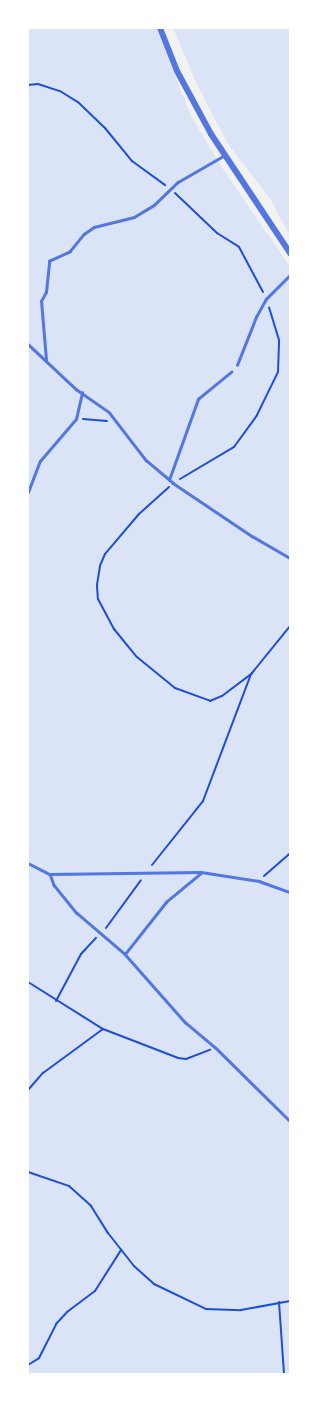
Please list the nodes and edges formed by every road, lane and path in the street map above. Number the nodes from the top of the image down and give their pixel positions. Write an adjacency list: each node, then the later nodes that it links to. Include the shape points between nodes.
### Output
1 (160, 28): 2 (street, via 176,71 210,134)
2 (225, 154): 3 (street); 6 (lane, via 178,182 154,205 134,217 94,227 84,234 70,251 49,261 46,292 41,301)
3 (290, 253)
4 (290, 275): 7 (lane, via 266,299)
5 (28, 344): 6 (lane)
6 (46, 361): 9 (lane)
7 (237, 365)
8 (231, 372): 12 (lane, via 198,399)
9 (82, 393): 10 (lane); 11 (lane)
10 (76, 419): 11 (path); 13 (lane, via 40,461)
11 (120, 423): 12 (lane, via 146,460)
12 (169, 480): 14 (lane, via 252,536)
13 (28, 492)
14 (290, 558)
15 (252, 673): 18 (path, via 203,801)
16 (290, 853): 21 (path)
17 (28, 863): 20 (lane)
18 (147, 872): 19 (lane); 20 (lane); 23 (path)
19 (201, 872): 21 (lane); 24 (lane, via 166,902)
20 (50, 874): 23 (lane, via 76,913)
21 (259, 881): 22 (lane)
22 (290, 892)
23 (101, 934): 24 (lane); 26 (path, via 81,954)
24 (125, 954): 28 (lane, via 185,1022)
25 (28, 982): 26 (path)
26 (56, 1002): 27 (path)
27 (103, 1029): 28 (path, via 178,1058 198,1056); 29 (path, via 43,1073)
28 (215, 1047): 30 (lane)
29 (28, 1090)
30 (290, 1121)
31 (28, 1172): 32 (path, via 69,1186 91,1206)
32 (122, 1250): 34 (path, via 154,1284 206,1309 241,1310); 35 (path, via 95,1291 67,1312 56,1324 39,1358)
33 (290, 1301): 34 (path)
34 (279, 1302): 36 (path)
35 (28, 1365)
36 (284, 1374)

